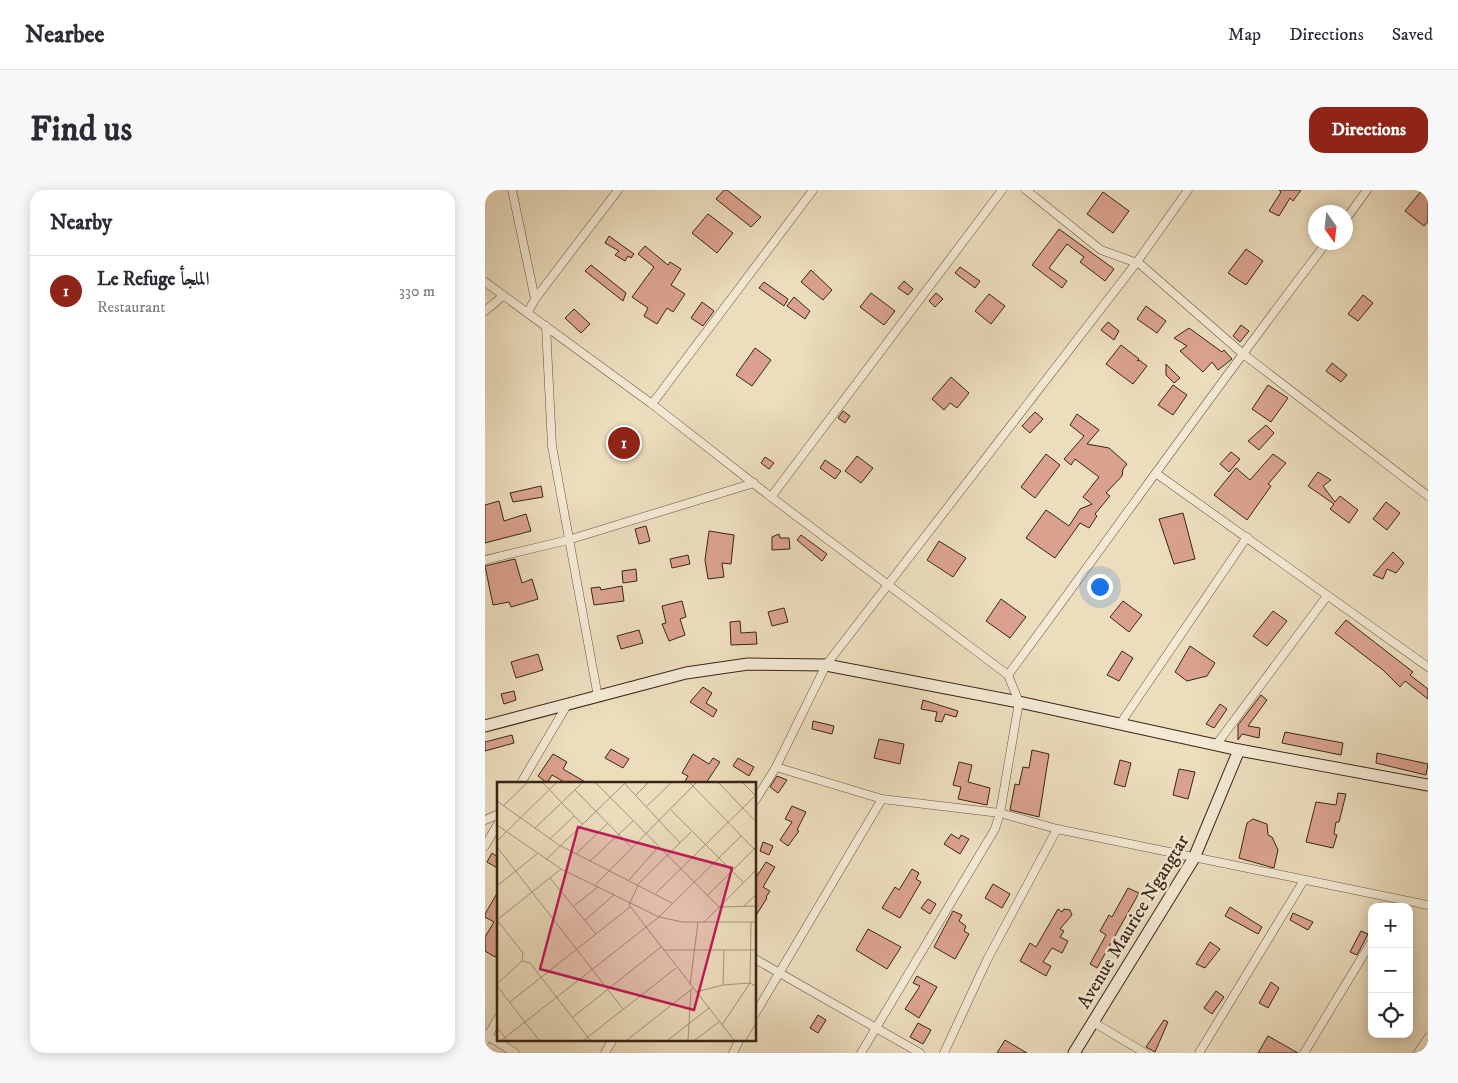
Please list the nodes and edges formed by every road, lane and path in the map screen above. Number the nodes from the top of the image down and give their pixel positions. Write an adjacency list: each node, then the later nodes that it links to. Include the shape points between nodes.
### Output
1 (512, 190): 13 (street)
2 (618, 190): 13 (street)
3 (813, 190): 18 (street)
4 (1002, 190): 22 (street)
5 (1026, 190): 10 (street, via 1101,250)
6 (1188, 190): 10 (street)
7 (1367, 190): 8 (street)
8 (1353, 208)
9 (1321, 250): 17 (street)
10 (1137, 262): 17 (street); 26 (street)
11 (485, 282): 12 (street)
12 (503, 296): 14 (street); 15 (street)
13 (535, 299): 15 (street)
14 (485, 311)
15 (528, 312): 16 (street)
16 (546, 326): 18 (street); 24 (street, via 552,446)
17 (1242, 353): 19 (street); 21 (street)
18 (652, 404): 20 (street)
19 (1157, 474): 23 (street); 30 (street)
20 (753, 483): 22 (street); 24 (street)
21 (1428, 496)
22 (771, 497): 26 (street)
23 (1247, 537): 27 (street); 34 (street)
24 (568, 540): 25 (street); 31 (street)
25 (485, 560)
26 (888, 585): 28 (street); 30 (street)
27 (1327, 596): 29 (street); 36 (street)
28 (826, 665): 31 (street, via 721,667); 32 (street); 38 (street)
29 (1428, 667)
30 (1009, 675): 32 (street)
31 (598, 697): 33 (street)
32 (1019, 702): 34 (street); 43 (street)
33 (567, 705): 35 (street); 39 (street)
34 (1120, 724): 36 (street)
35 (485, 726)
36 (1216, 745): 37 (street)
37 (1239, 750): 40 (street); 49 (street, Avenue Maurice Ngangtar)
38 (776, 767): 41 (street); 42 (street)
39 (522, 782)
40 (1428, 785)
41 (756, 799)
42 (882, 799): 43 (street); 56 (street)
43 (1000, 813): 47 (street); 60 (street, via 995,829 975,864)
44 (497, 815): 45 (street)
45 (485, 820)
46 (497, 825): 48 (street)
47 (1057, 829): 49 (street); 70 (street, via 987,960)
48 (485, 846)
49 (1194, 858): 50 (street); 59 (street, Avenue Maurice Ngangtar)
50 (1304, 880): 51 (street); 73 (street)
51 (1397, 899): 52 (street); 53 (street)
52 (1395, 903)
53 (1428, 905)
54 (1368, 948): 74 (street)
55 (756, 960): 56 (street)
56 (778, 973): 57 (street); 60 (street)
57 (756, 1012)
58 (497, 1021): 61 (street)
59 (1093, 1022): 71 (street, Avenue Maurice Ngangtar); 72 (street)
60 (876, 1028): 68 (street); 69 (street)
61 (486, 1037): 65 (street)
62 (1428, 1038): 75 (street)
63 (612, 1040): 66 (street)
64 (740, 1040): 67 (street)
65 (515, 1053)
66 (605, 1053)
67 (733, 1053)
68 (861, 1053)
69 (919, 1053)
70 (944, 1053)
71 (1074, 1053)
72 (1145, 1053)
73 (1199, 1053)
74 (1304, 1053)
75 (1418, 1053)

